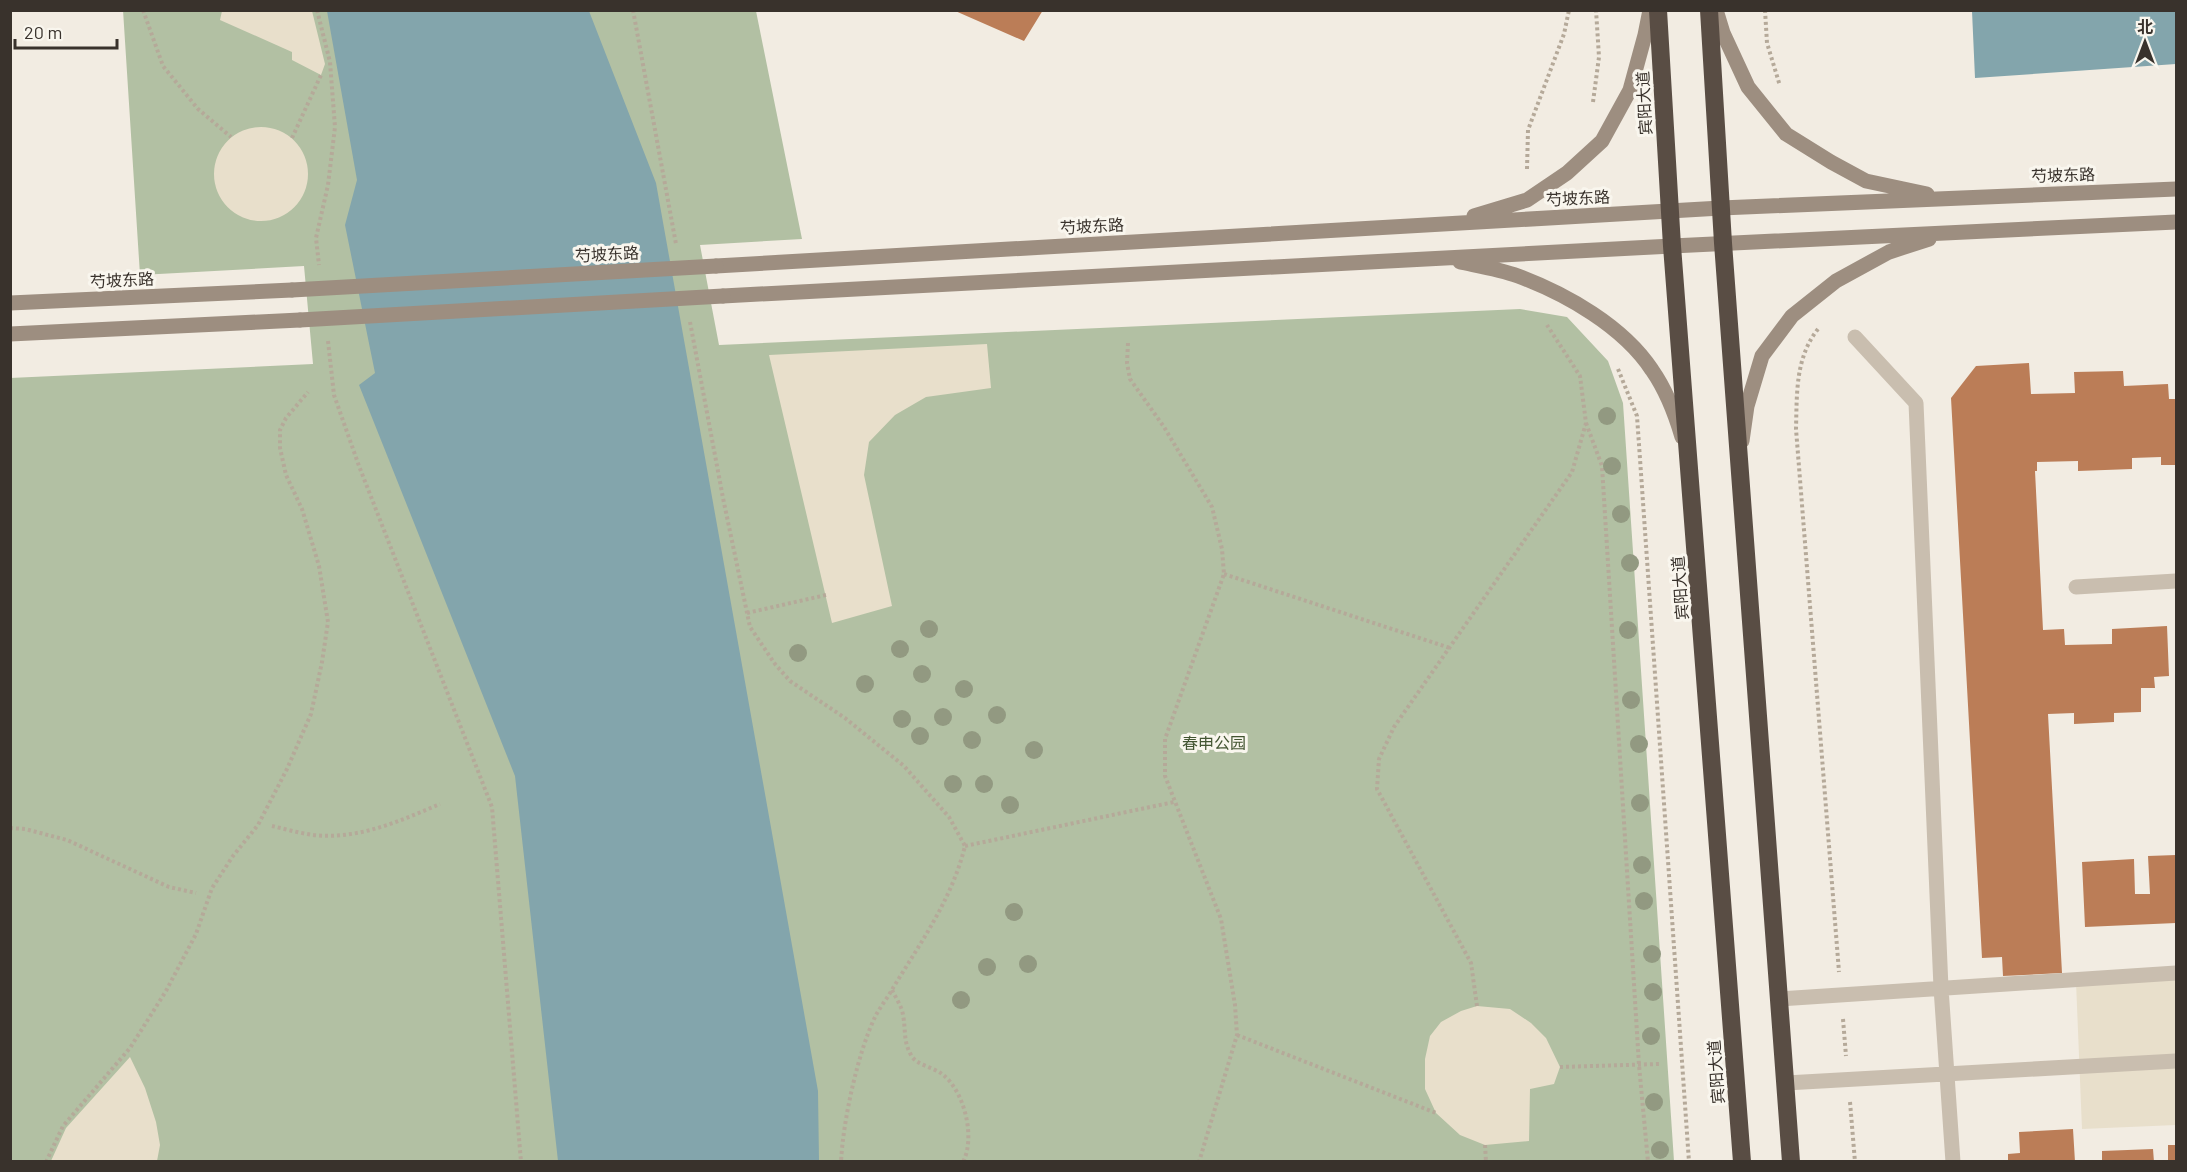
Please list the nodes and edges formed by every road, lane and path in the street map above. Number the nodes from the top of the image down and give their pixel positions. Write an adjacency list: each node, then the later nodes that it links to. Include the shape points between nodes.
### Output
1 (143, 10): 12 (path, via 163,66 198,109)
2 (317, 10): 26 (path, via 330,63 334,127 328,185 316,238)
3 (633, 10): 24 (path)
4 (1569, 10): 14 (path, via 1564,34 1528,130)
5 (1596, 10): 11 (path, via 1599,57)
6 (1650, 10): 20 (street, via 1630,90 1602,141 1567,173 1527,200)
7 (1658, 10): 18 (highway, 宾阳大道)
8 (1709, 10): 17 (highway)
9 (1716, 10): 16 (street, via 1748,87 1785,134 1866,181)
10 (321, 75): 13 (path)
11 (1592, 107)
12 (231, 137)
13 (292, 138)
14 (1527, 172)
15 (2176, 189): 16 (street, 芍坡东路)
16 (1947, 198): 17 (street, 芍坡东路)
17 (1721, 208): 18 (street, 芍坡东路); 22 (highway)
18 (1670, 211): 20 (street, 芍坡东路); 23 (highway, 宾阳大道)
19 (2176, 222): 21 (street)
20 (1445, 224): 27 (street, 芍坡东路, bridge)
21 (1950, 233): 22 (street); 38 (street, via 1889,252 1836,281 1792,316 1762,356)
22 (1723, 243): 23 (street); 38 (highway)
23 (1672, 246): 25 (street); 39 (highway, 宾阳大道)
24 (678, 254)
25 (1445, 258): 31 (street, bridge); 39 (street, via 1517,276 1580,305 1620,334 1652,369 1674,410)
26 (320, 272)
27 (10, 303)
28 (688, 312): 44 (path)
29 (1547, 325): 37 (path, via 1580,376)
30 (1819, 329): 53 (path, via 1798,375 1796,429)
31 (10, 334)
32 (1855, 337): 54 (lane, via 1916,403)
33 (327, 339): 71 (path, via 334,396 492,807)
34 (1128, 343): 40 (path, via 1130,379 1212,507)
35 (1618, 367): 77 (path, via 1637,416)
36 (308, 392): 70 (path, via 280,430 280,448 319,566 328,622 311,714 258,825 212,888 196,934 166,991 130,1048 63,1126)
37 (1586, 423): 45 (path, via 1572,472); 63 (path, via 1602,466)
38 (1740, 456): 56 (highway)
39 (1690, 466): 78 (highway, 宾阳大道)
40 (1224, 574): 45 (path); 46 (path, via 1165,739 1165,776)
41 (2176, 581): 42 (lane)
42 (2076, 587)
43 (826, 595): 44 (path)
44 (747, 613): 50 (path, via 750,627 790,681 845,718 904,766 949,817)
45 (1450, 648): 57 (path, via 1394,727 1379,759 1377,789 1471,963)
46 (1174, 801): 50 (path); 59 (path, via 1221,920)
47 (440, 804): 48 (path, via 358,834 315,835)
48 (272, 826)
49 (10, 828): 51 (path, via 67,840 169,887)
50 (965, 846): 55 (path, via 959,870 939,913)
51 (196, 893)
52 (2176, 973): 54 (lane)
53 (1839, 976)
54 (1941, 988): 56 (lane); 65 (lane)
55 (892, 990): 72 (path, via 865,1045 851,1096); 73 (path, via 903,1013 904,1039 912,1058 942,1074 958,1090 968,1120 967,1155)
56 (1779, 999): 66 (highway)
57 (1477, 1006)
58 (1842, 1011): 60 (path)
59 (1237, 1035): 68 (path); 74 (path)
60 (1846, 1058)
61 (2176, 1061): 65 (lane)
62 (1659, 1064): 63 (path)
63 (1639, 1065): 64 (path); 76 (path)
64 (1560, 1067)
65 (1946, 1074): 66 (lane); 81 (lane)
66 (1785, 1083): 79 (highway)
67 (1849, 1093): 80 (path)
68 (1436, 1113)
69 (1485, 1145): 75 (path)
70 (46, 1161)
71 (521, 1161)
72 (841, 1161)
73 (963, 1161)
74 (1199, 1161)
75 (1486, 1161)
76 (1648, 1161)
77 (1689, 1161)
78 (1742, 1161)
79 (1791, 1161)
80 (1855, 1161)
81 (1953, 1161)

